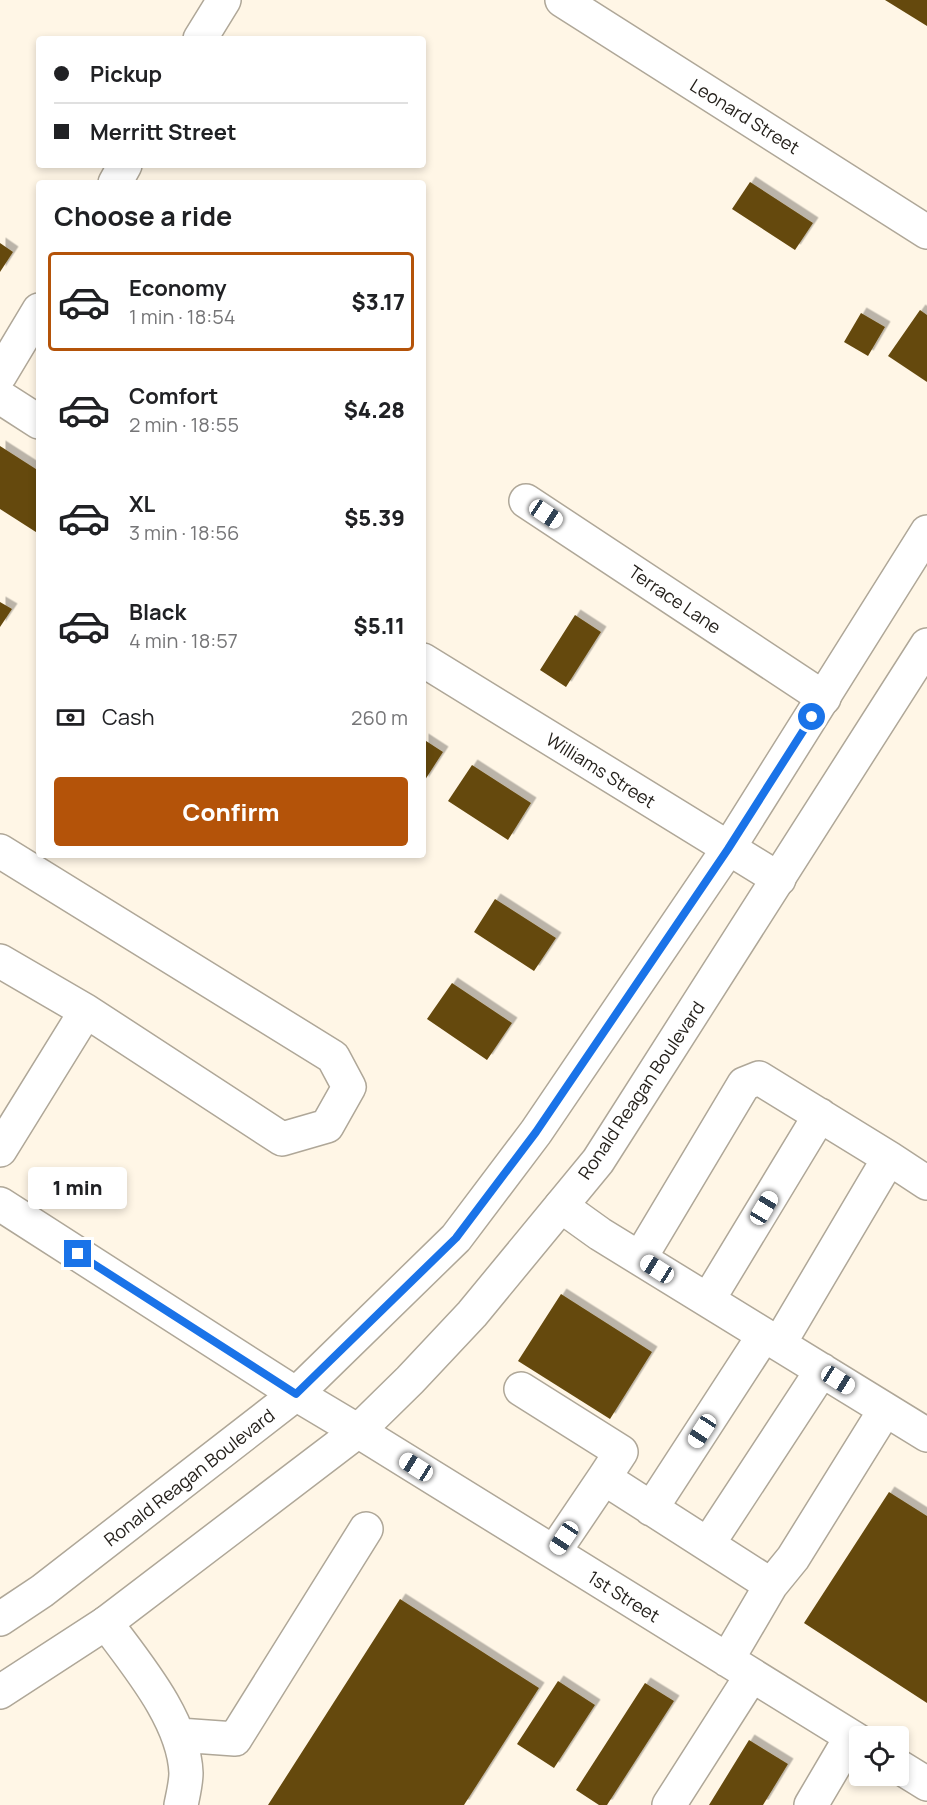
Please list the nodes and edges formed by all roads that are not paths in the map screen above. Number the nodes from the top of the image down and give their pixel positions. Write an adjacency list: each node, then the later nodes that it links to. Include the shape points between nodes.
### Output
1 (224, 0): 3 (main road)
2 (562, 0): 4 (main road, Leonard Street)
3 (203, 36)
4 (927, 232)
5 (36, 315): 6 (main road)
6 (0, 375)
7 (0, 397): 8 (main road)
8 (36, 420)
9 (526, 501): 13 (main road, Terrace Lane)
10 (927, 532): 13 (main road, Ronald Reagan Boulevard)
11 (927, 645): 16 (main road, Ronald Reagan Boulevard)
12 (426, 662): 14 (main road, Williams Street)
13 (824, 698): 14 (main road, Ronald Reagan Boulevard)
14 (728, 849): 16 (main road, Williams Street); 30 (main road, Ronald Reagan Boulevard, via 536,1132 456,1238)
15 (0, 851): 18 (main road, via 333,1057 349,1087 327,1125 282,1139)
16 (779, 879): 24 (main road, Ronald Reagan Boulevard, via 598,1161)
17 (0, 961): 18 (main road)
18 (86, 1011): 20 (main road)
19 (820, 1116): 21 (main road); 25 (main road, via 759,1078 744,1084); 26 (main road)
20 (0, 1150)
21 (889, 1158): 22 (main road); 27 (main road)
22 (927, 1183)
23 (0, 1204): 30 (main road, 1st Street)
24 (561, 1206): 25 (main road); 32 (main road, Ronald Reagan Boulevard, via 472,1314)
25 (640, 1258): 26 (main road)
26 (708, 1300): 27 (main road)
27 (771, 1339): 28 (main road); 35 (main road)
28 (822, 1370): 31 (main road); 37 (main road)
29 (521, 1389): 34 (main road, via 621,1452)
30 (296, 1394): 32 (main road, 1st Street); 40 (main road, Ronald Reagan Boulevard, via 42,1591)
31 (885, 1410): 33 (main road); 39 (main road, via 793,1558)
32 (358, 1431): 38 (main road, 1st Street); 41 (main road, Ronald Reagan Boulevard)
33 (927, 1435)
34 (604, 1478): 35 (main road); 38 (main road)
35 (651, 1509): 37 (main road)
36 (366, 1529): 44 (main road, via 235,1739)
37 (708, 1544): 39 (main road)
38 (554, 1552): 42 (main road, 1st Street)
39 (771, 1585): 42 (main road)
40 (0, 1619)
41 (106, 1623): 43 (main road, Ronald Reagan Boulevard); 44 (main road, via 146,1676)
42 (739, 1668): 45 (main road, 1st Street); 48 (main road)
43 (0, 1692)
44 (179, 1735): 47 (main road, via 186,1775)
45 (849, 1735)
46 (849, 1748): 49 (main road)
47 (181, 1805)
48 (669, 1805)
49 (811, 1805)

